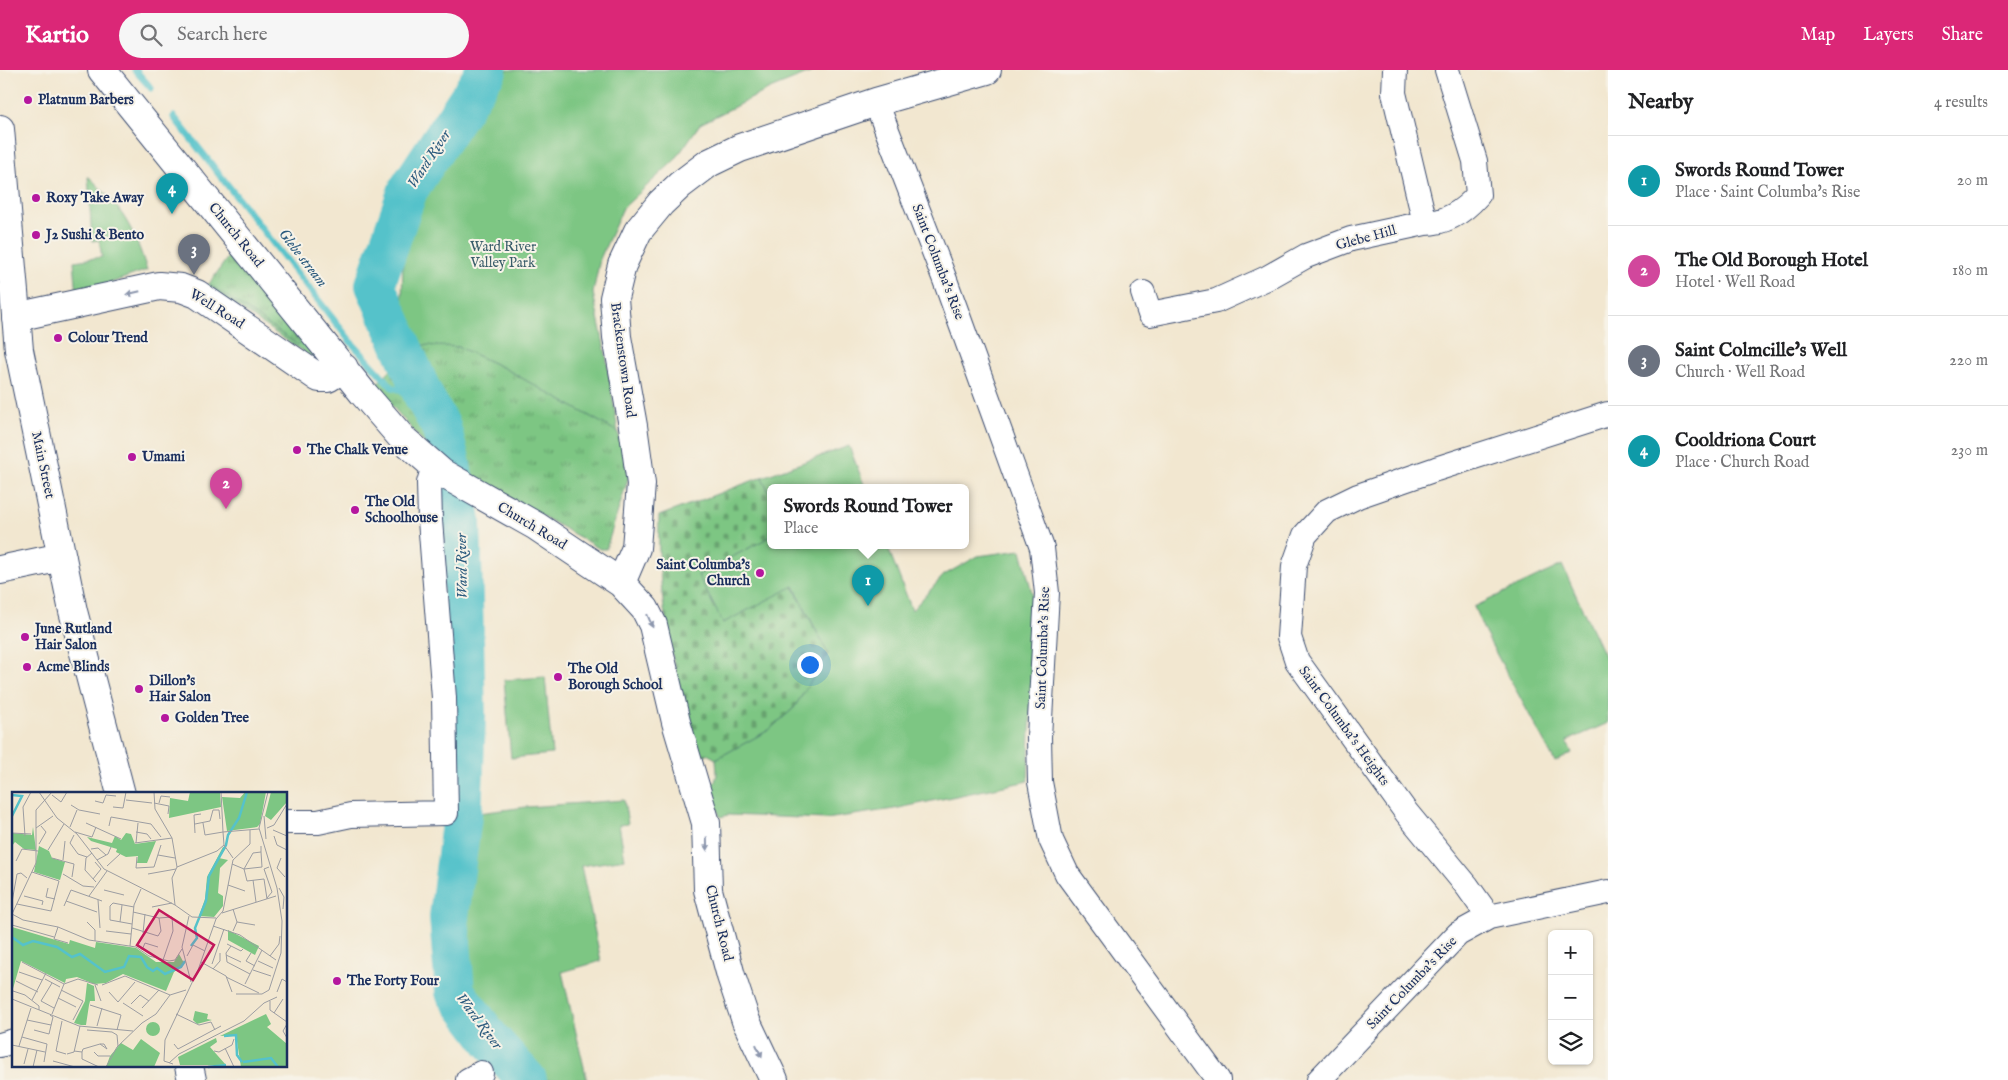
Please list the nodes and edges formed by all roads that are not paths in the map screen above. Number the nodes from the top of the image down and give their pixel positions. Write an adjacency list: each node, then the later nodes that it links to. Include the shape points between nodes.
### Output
1 (102, 70): 10 (street, Church Road)
2 (987, 70): 5 (street, Brackenstown Road)
3 (1395, 70): 7 (street, via 1394,92)
4 (1447, 70): 7 (street, Glebe Hill, via 1475,161 1478,194 1465,210 1436,223)
5 (876, 102): 15 (street, Brackenstown Road, via 740,148 709,163 661,202 638,231 622,265 614,298 617,337 641,484 636,548); 21 (street, Saint Columba's Rise, via 946,280 1042,548 1048,593 1039,737 1040,782 1051,840 1067,874)
6 (0, 130): 9 (street, Main Street)
7 (1426, 223): 8 (street, Glebe Hill, via 1342,242 1306,256 1216,301 1150,314)
8 (1143, 293)
9 (16, 317): 10 (street, Well Road, one-way to 9, via 328,378 319,378 197,294 180,288 159,286); 13 (street, Main Street, via 19,350)
10 (344, 368): 12 (street, Church Road, via 396,431)
11 (1608, 414): 19 (street, Saint Columba's Heights, via 1358,496 1328,511 1305,535 1294,566 1289,637 1297,661 1406,812 1468,886)
12 (438, 469): 15 (street, Church Road, via 536,526); 17 (street, via 429,483 444,698 446,813 351,815 318,822)
13 (62, 557): 14 (street); 16 (street, Main Street)
14 (0, 570)
15 (620, 583): 20 (street, Church Road, one-way to 20, via 645,609 653,625 676,722 706,822 708,890 746,1021)
16 (120, 792)
17 (288, 822)
18 (1608, 892): 19 (street, Saint Columba's Rise)
19 (1489, 917): 22 (street, Saint Columba's Rise, via 1458,934)
20 (774, 1080)
21 (1218, 1080)
22 (1319, 1080)

